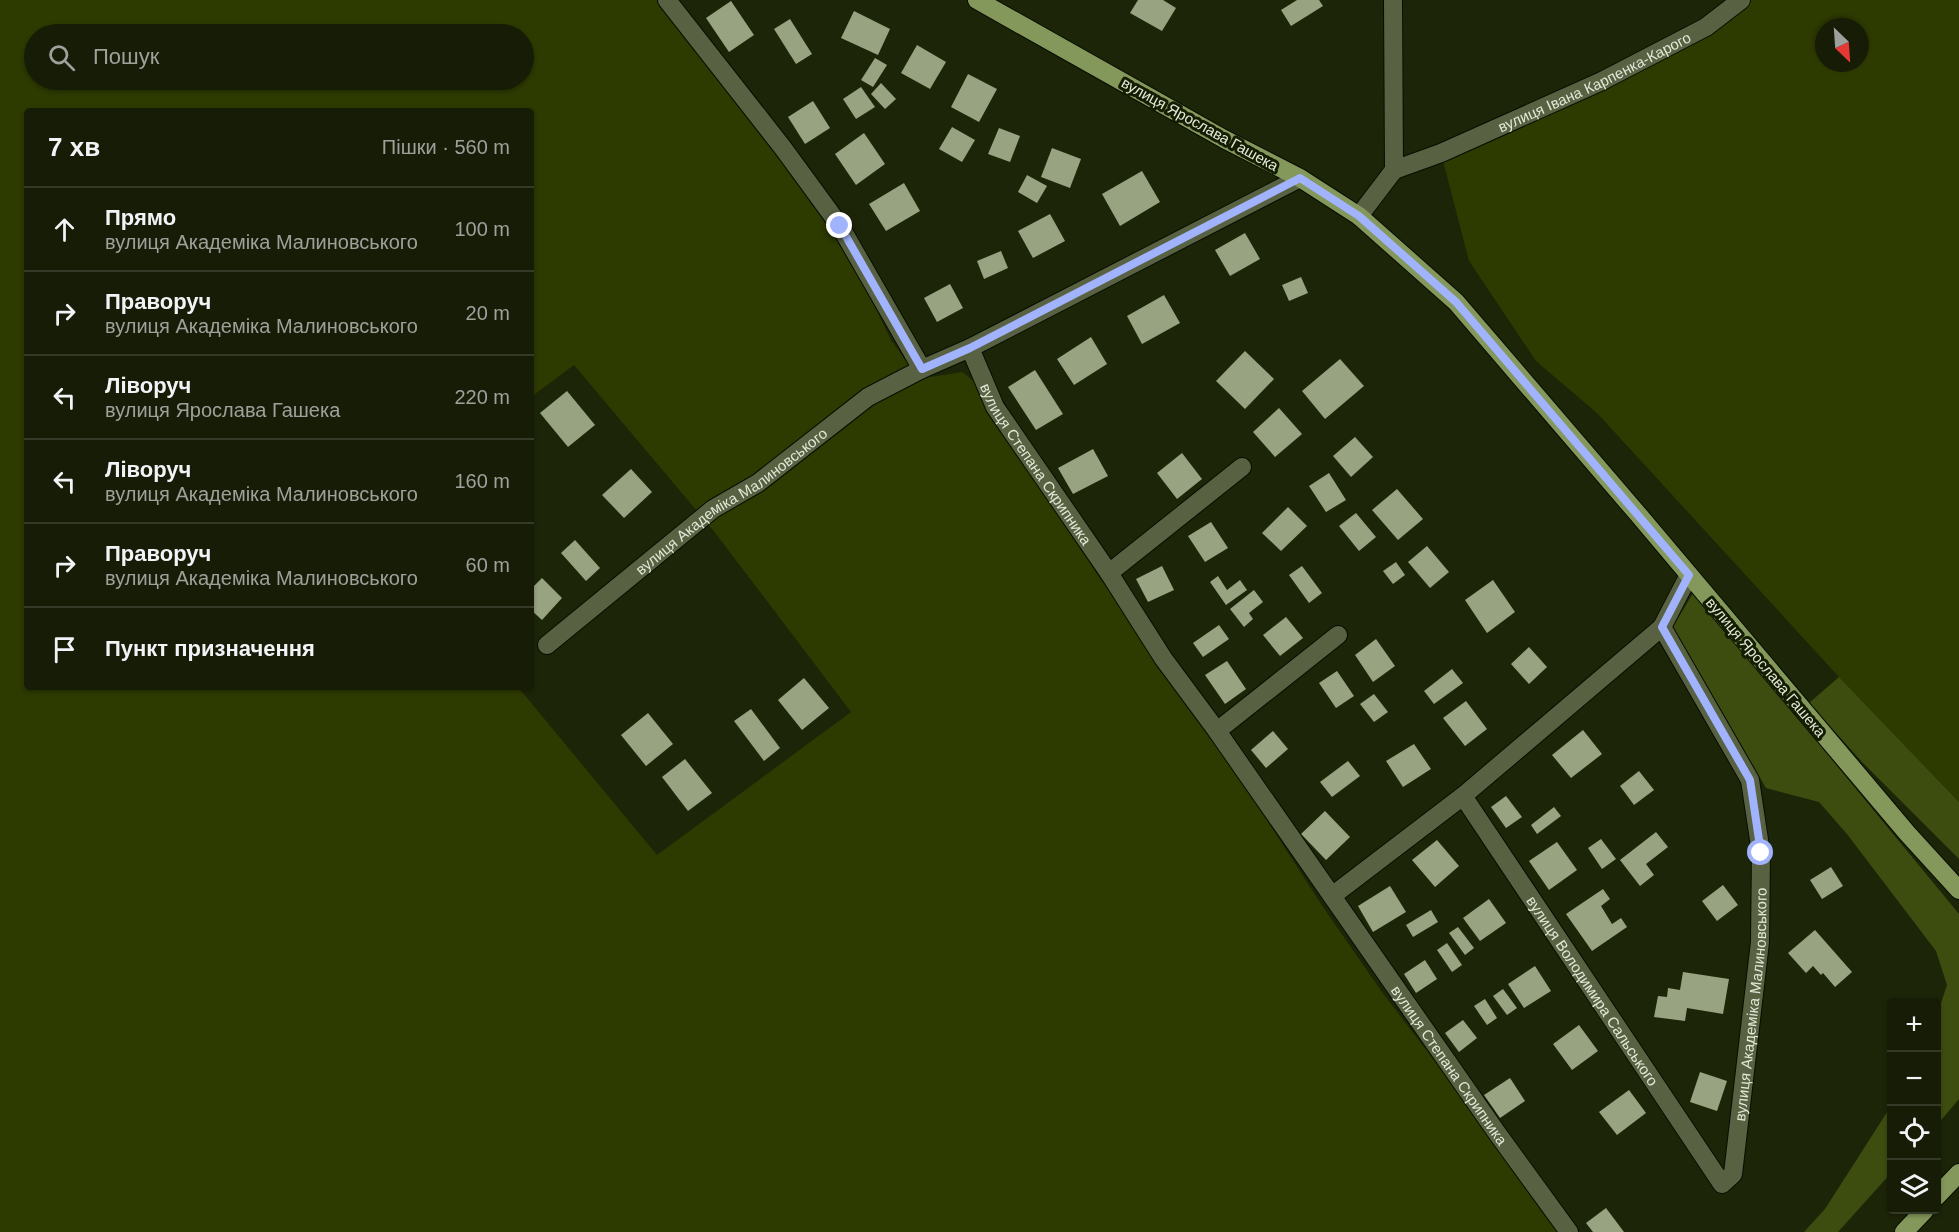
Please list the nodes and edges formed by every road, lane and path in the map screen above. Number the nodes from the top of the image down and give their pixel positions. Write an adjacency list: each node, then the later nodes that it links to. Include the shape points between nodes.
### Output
1 (667, 0): 9 (street, via 840,226)
2 (977, 0): 6 (main road, вулиця Ярослава Гашека)
3 (1393, 0): 5 (street)
4 (1741, 0): 5 (street, вулиця Івана Карпенка-Карого, via 1706,27 1602,81)
5 (1395, 170): 7 (street)
6 (1300, 178): 7 (main road, вулиця Ярослава Гашека); 8 (street, вулиця Академіка Малиновського)
7 (1359, 216): 12 (main road, вулиця Ярослава Гашека, via 1456,302)
8 (970, 348): 9 (street, вулиця Академіка Малиновського); 11 (street, вулиця Степана Скрипника, via 995,407)
9 (922, 369): 15 (street, вулиця Академіка Малиновського, via 868,397 758,483 713,509)
10 (1242, 467): 11 (street)
11 (1109, 573): 16 (street, вулиця Степана Скрипника, via 1163,658)
12 (1689, 575): 13 (street); 18 (main road, вулиця Ярослава Гашека)
13 (1662, 627): 17 (street); 21 (street, вулиця Академіка Малиновського, via 1750,780 1761,853 1760,942 1734,1174)
14 (1338, 635): 16 (street)
15 (547, 645)
16 (1217, 730): 19 (street, вулиця Степана Скрипника)
17 (1463, 796): 19 (street); 21 (street, вулиця Володимира Сальського)
18 (1958, 889)
19 (1332, 896): 24 (street, вулиця Степана Скрипника)
20 (1959, 1173): 22 (main road)
21 (1722, 1184)
22 (1941, 1192)
23 (1920, 1214): 25 (main road)
24 (1569, 1232)
25 (1904, 1232)

